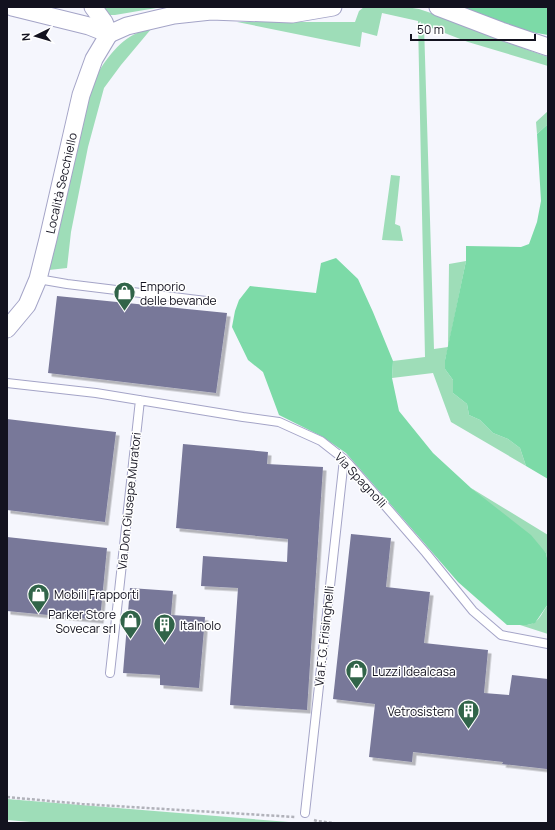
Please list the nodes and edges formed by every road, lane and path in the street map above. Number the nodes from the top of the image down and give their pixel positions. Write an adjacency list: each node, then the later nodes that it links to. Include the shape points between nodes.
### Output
1 (12, 7): 5 (street, via 89,26)
2 (94, 7): 5 (street)
3 (333, 7): 5 (street, via 292,14 211,11 174,15 127,26)
4 (438, 7): 6 (street)
5 (109, 34): 7 (street, Località Secchiello, via 94,59 81,95)
6 (548, 47)
7 (38, 279): 8 (lane); 9 (street, Località Secchiello, via 27,305)
8 (206, 301)
9 (7, 329)
10 (7, 383): 11 (lane, Via Spagnolli)
11 (140, 400): 12 (lane, Via Spagnolli, via 279,422 321,441); 14 (lane, Via Don Giusepe Muratori)
12 (344, 459): 13 (lane, Via Spagnolli, via 473,611 501,634); 16 (lane, Via F. G. Frisinghelli)
13 (548, 644)
14 (110, 673)
15 (7, 797): 16 (path, via 285,817 296,817)
16 (305, 813): 17 (path, via 317,821)
17 (334, 823)

